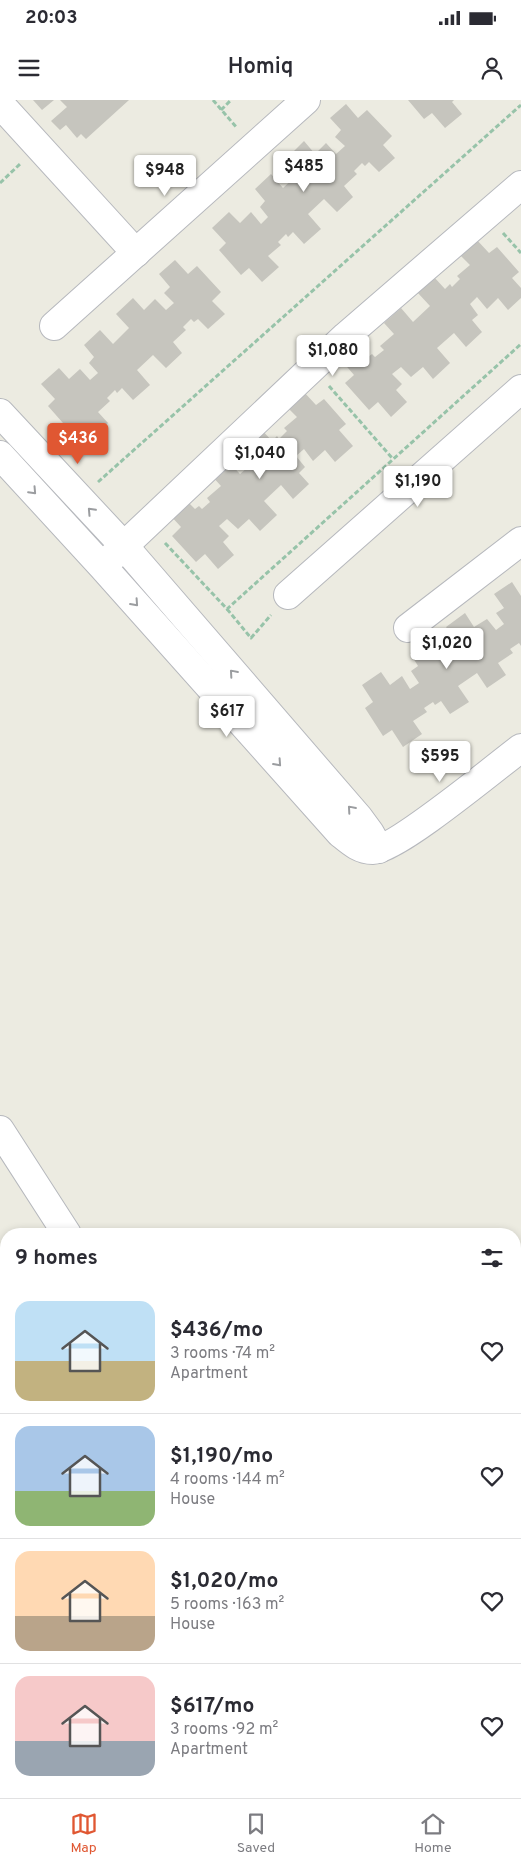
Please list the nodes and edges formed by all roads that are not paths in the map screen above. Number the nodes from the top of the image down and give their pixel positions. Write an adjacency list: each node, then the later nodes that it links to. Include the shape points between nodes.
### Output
1 (306, 100): 4 (street)
2 (0, 104): 4 (street)
3 (521, 185): 10 (street, via 346,336)
4 (136, 253): 5 (street)
5 (54, 326)
6 (521, 389): 12 (street)
7 (0, 413): 10 (street, one-way to 7)
8 (0, 455): 11 (street, one-way to 11)
9 (521, 541): 13 (street)
10 (124, 546): 11 (street); 15 (street, one-way to 10, via 359,818)
11 (102, 566): 15 (street, one-way to 15, via 340,833 357,846)
12 (288, 595)
13 (408, 628)
14 (521, 748): 15 (street, via 423,823)
15 (379, 849)
16 (0, 1130): 17 (street)
17 (63, 1228)

